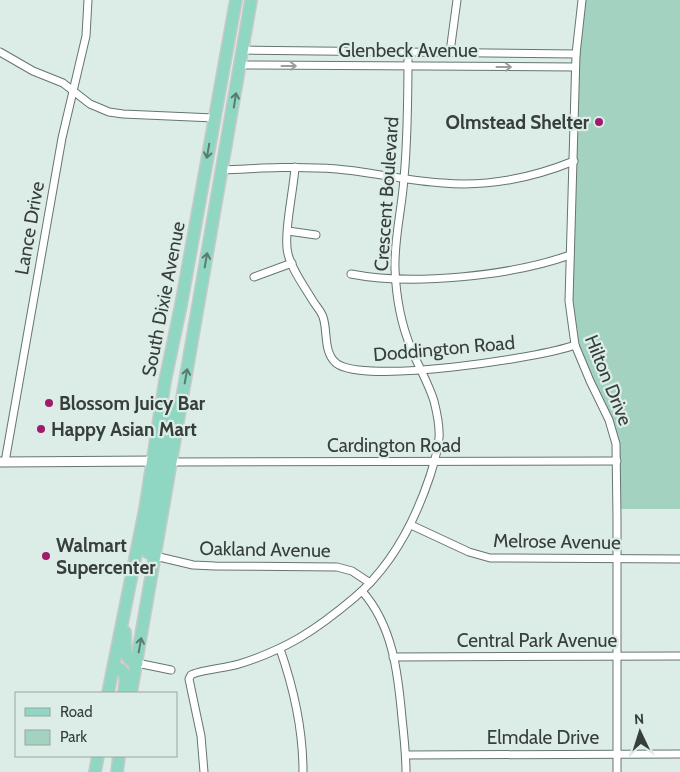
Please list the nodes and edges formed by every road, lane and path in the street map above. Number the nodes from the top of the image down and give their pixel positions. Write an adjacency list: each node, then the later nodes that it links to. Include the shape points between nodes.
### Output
1 (88, 0): 14 (street, Lance Drive, via 86,36)
2 (236, 0): 15 (main road, South Dixie Avenue)
3 (251, 0): 6 (main road, South Dixie Avenue)
4 (457, 0): 9 (street)
5 (582, 0): 10 (street, Hilton Drive)
6 (242, 50): 8 (street, Glenbeck Avenue); 11 (main road, South Dixie Avenue)
7 (0, 52): 14 (street)
8 (408, 52): 9 (street, Glenbeck Avenue); 12 (street, Crescent Boulevard)
9 (450, 52): 10 (street, Glenbeck Avenue)
10 (576, 54): 13 (street, Hilton Drive)
11 (240, 65): 12 (street, Glenbeck Avenue, one-way to 12); 18 (main road, South Dixie Avenue, one-way to 11)
12 (408, 66): 13 (street, Glenbeck Avenue, one-way to 13); 19 (street, Crescent Boulevard)
13 (575, 67): 16 (street, Hilton Drive)
14 (73, 91): 15 (street, via 90,104 109,112); 32 (street, Lance Drive)
15 (214, 118): 29 (main road, South Dixie Avenue, one-way to 29)
16 (574, 161): 19 (street, via 520,178 486,183); 22 (street, Hilton Drive)
17 (295, 167): 18 (street); 19 (street, via 338,169); 20 (street, Doddington Road)
18 (222, 170): 29 (main road, South Dixie Avenue, one-way to 18, via 182,402)
19 (404, 179): 26 (street, Crescent Boulevard, via 396,233)
20 (288, 231): 21 (street); 23 (street, Doddington Road, via 288,253)
21 (316, 235)
22 (570, 255): 26 (street, via 483,274); 27 (street, Hilton Drive, via 570,309)
23 (292, 263): 25 (street); 28 (street, Doddington Road, via 323,316 328,351 334,362 360,371)
24 (351, 274): 26 (street)
25 (254, 277)
26 (396, 279): 28 (street, Crescent Boulevard, via 405,332)
27 (576, 346): 28 (street, Doddington Road, via 486,363); 31 (street, Hilton Drive, via 610,420)
28 (422, 370): 30 (street, Crescent Boulevard, via 437,414 439,437)
29 (161, 461): 30 (street, Cardington Road); 32 (street, Cardington Road); 33 (main road, South Dixie Avenue); 35 (main road, South Dixie Avenue, via 160,528)
30 (434, 461): 31 (street, Cardington Road); 34 (street, Crescent Boulevard)
31 (617, 461): 36 (street, Hilton Drive)
32 (2, 462)
33 (144, 509): 35 (main road, via 150,528 147,552); 38 (main road, South Dixie Avenue)
34 (411, 525): 36 (street, Melrose Avenue, via 469,552 490,558); 39 (street, Crescent Boulevard)
35 (155, 556): 38 (main road, via 138,569); 39 (street, Oakland Avenue, via 194,565 337,567 352,571); 46 (main road, South Dixie Avenue, one-way to 35)
36 (617, 558): 37 (street, Melrose Avenue); 43 (street, Hilton Drive)
37 (680, 559)
38 (132, 580): 41 (main road, South Dixie Avenue)
39 (370, 583): 40 (street, Crescent Boulevard)
40 (362, 591): 42 (street, Crescent Boulevard, via 306,635); 45 (street, via 383,623)
41 (123, 618): 46 (main road, via 127,658); 47 (main road, South Dixie Avenue)
42 (280, 649): 59 (street, Crescent Boulevard, via 238,665 193,673 189,679 202,736); 60 (street, via 295,697)
43 (617, 656): 44 (street, Central Park Avenue); 45 (street, Central Park Avenue); 52 (street, Hilton Drive)
44 (680, 656)
45 (393, 657): 54 (street)
46 (137, 663): 48 (street); 51 (main road, South Dixie Avenue)
47 (114, 666): 49 (main road, South Dixie Avenue); 50 (main road, via 122,669 124,674)
48 (171, 670)
49 (108, 692)
50 (124, 692)
51 (131, 692)
52 (617, 753): 53 (street, Elmdale Drive); 54 (street, Elmdale Drive); 62 (street, Hilton Drive)
53 (680, 754)
54 (406, 755): 61 (street)
55 (98, 757): 57 (main road)
56 (119, 757): 58 (main road)
57 (95, 772)
58 (117, 772)
59 (204, 772)
60 (303, 772)
61 (406, 772)
62 (617, 772)

